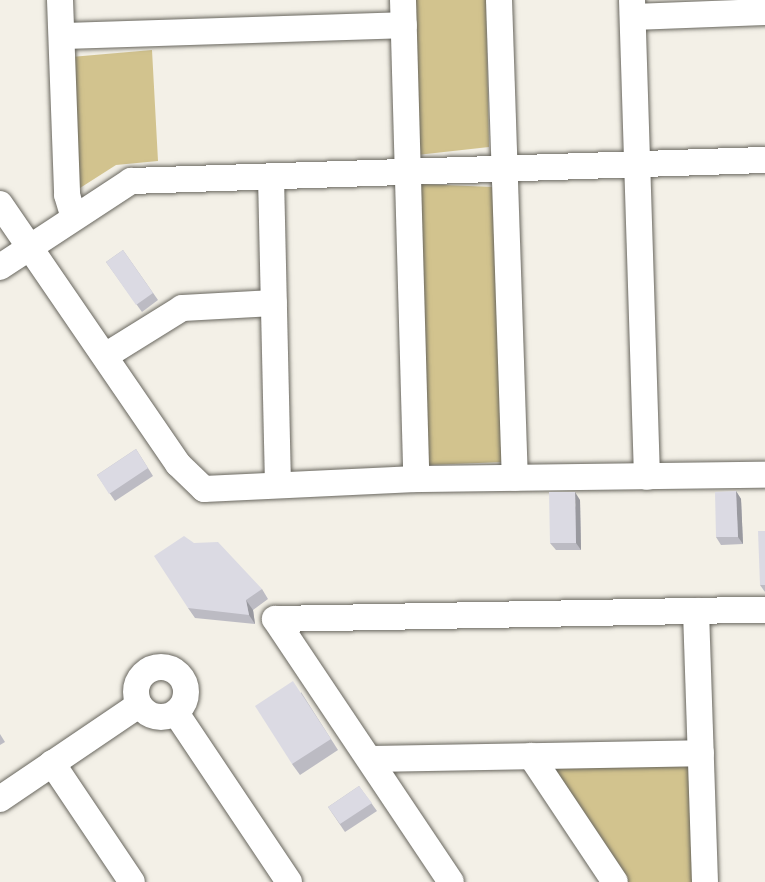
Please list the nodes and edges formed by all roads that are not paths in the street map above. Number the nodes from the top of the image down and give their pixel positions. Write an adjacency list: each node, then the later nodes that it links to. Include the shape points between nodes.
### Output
1 (60, 0): 6 (street)
2 (499, 0): 9 (street)
3 (633, 8): 5 (street); 8 (street)
4 (403, 12): 6 (street); 10 (street)
5 (765, 12)
6 (62, 36): 13 (street, via 67,195)
7 (765, 160): 8 (street)
8 (638, 165): 9 (street); 19 (street)
9 (505, 170): 10 (street); 20 (street)
10 (408, 174): 11 (street); 21 (street)
11 (271, 177): 13 (street, via 131,181); 16 (street)
12 (0, 204): 14 (street)
13 (73, 215): 14 (street)
14 (31, 246): 15 (street); 17 (street)
15 (0, 267)
16 (274, 303): 17 (street, via 182,308); 22 (street)
17 (105, 356): 22 (street, via 191,481 204,489)
18 (765, 475): 19 (street)
19 (647, 477): 20 (street)
20 (515, 478): 21 (street)
21 (416, 479): 22 (street)
22 (278, 485)
23 (765, 610): 24 (street)
24 (696, 611): 27 (street); 29 (street, via 275,619)
25 (139, 705): 26 (street, via 153,717); 26 (street, via 135,693 140,677 164,667 184,682 185,699); 30 (street)
26 (176, 712): 33 (street)
27 (701, 753): 28 (street); 36 (street)
28 (531, 756): 29 (street); 35 (street)
29 (370, 759): 34 (street)
30 (52, 763): 31 (street); 32 (street)
31 (0, 799)
32 (132, 882)
33 (289, 882)
34 (452, 882)
35 (615, 882)
36 (705, 882)

